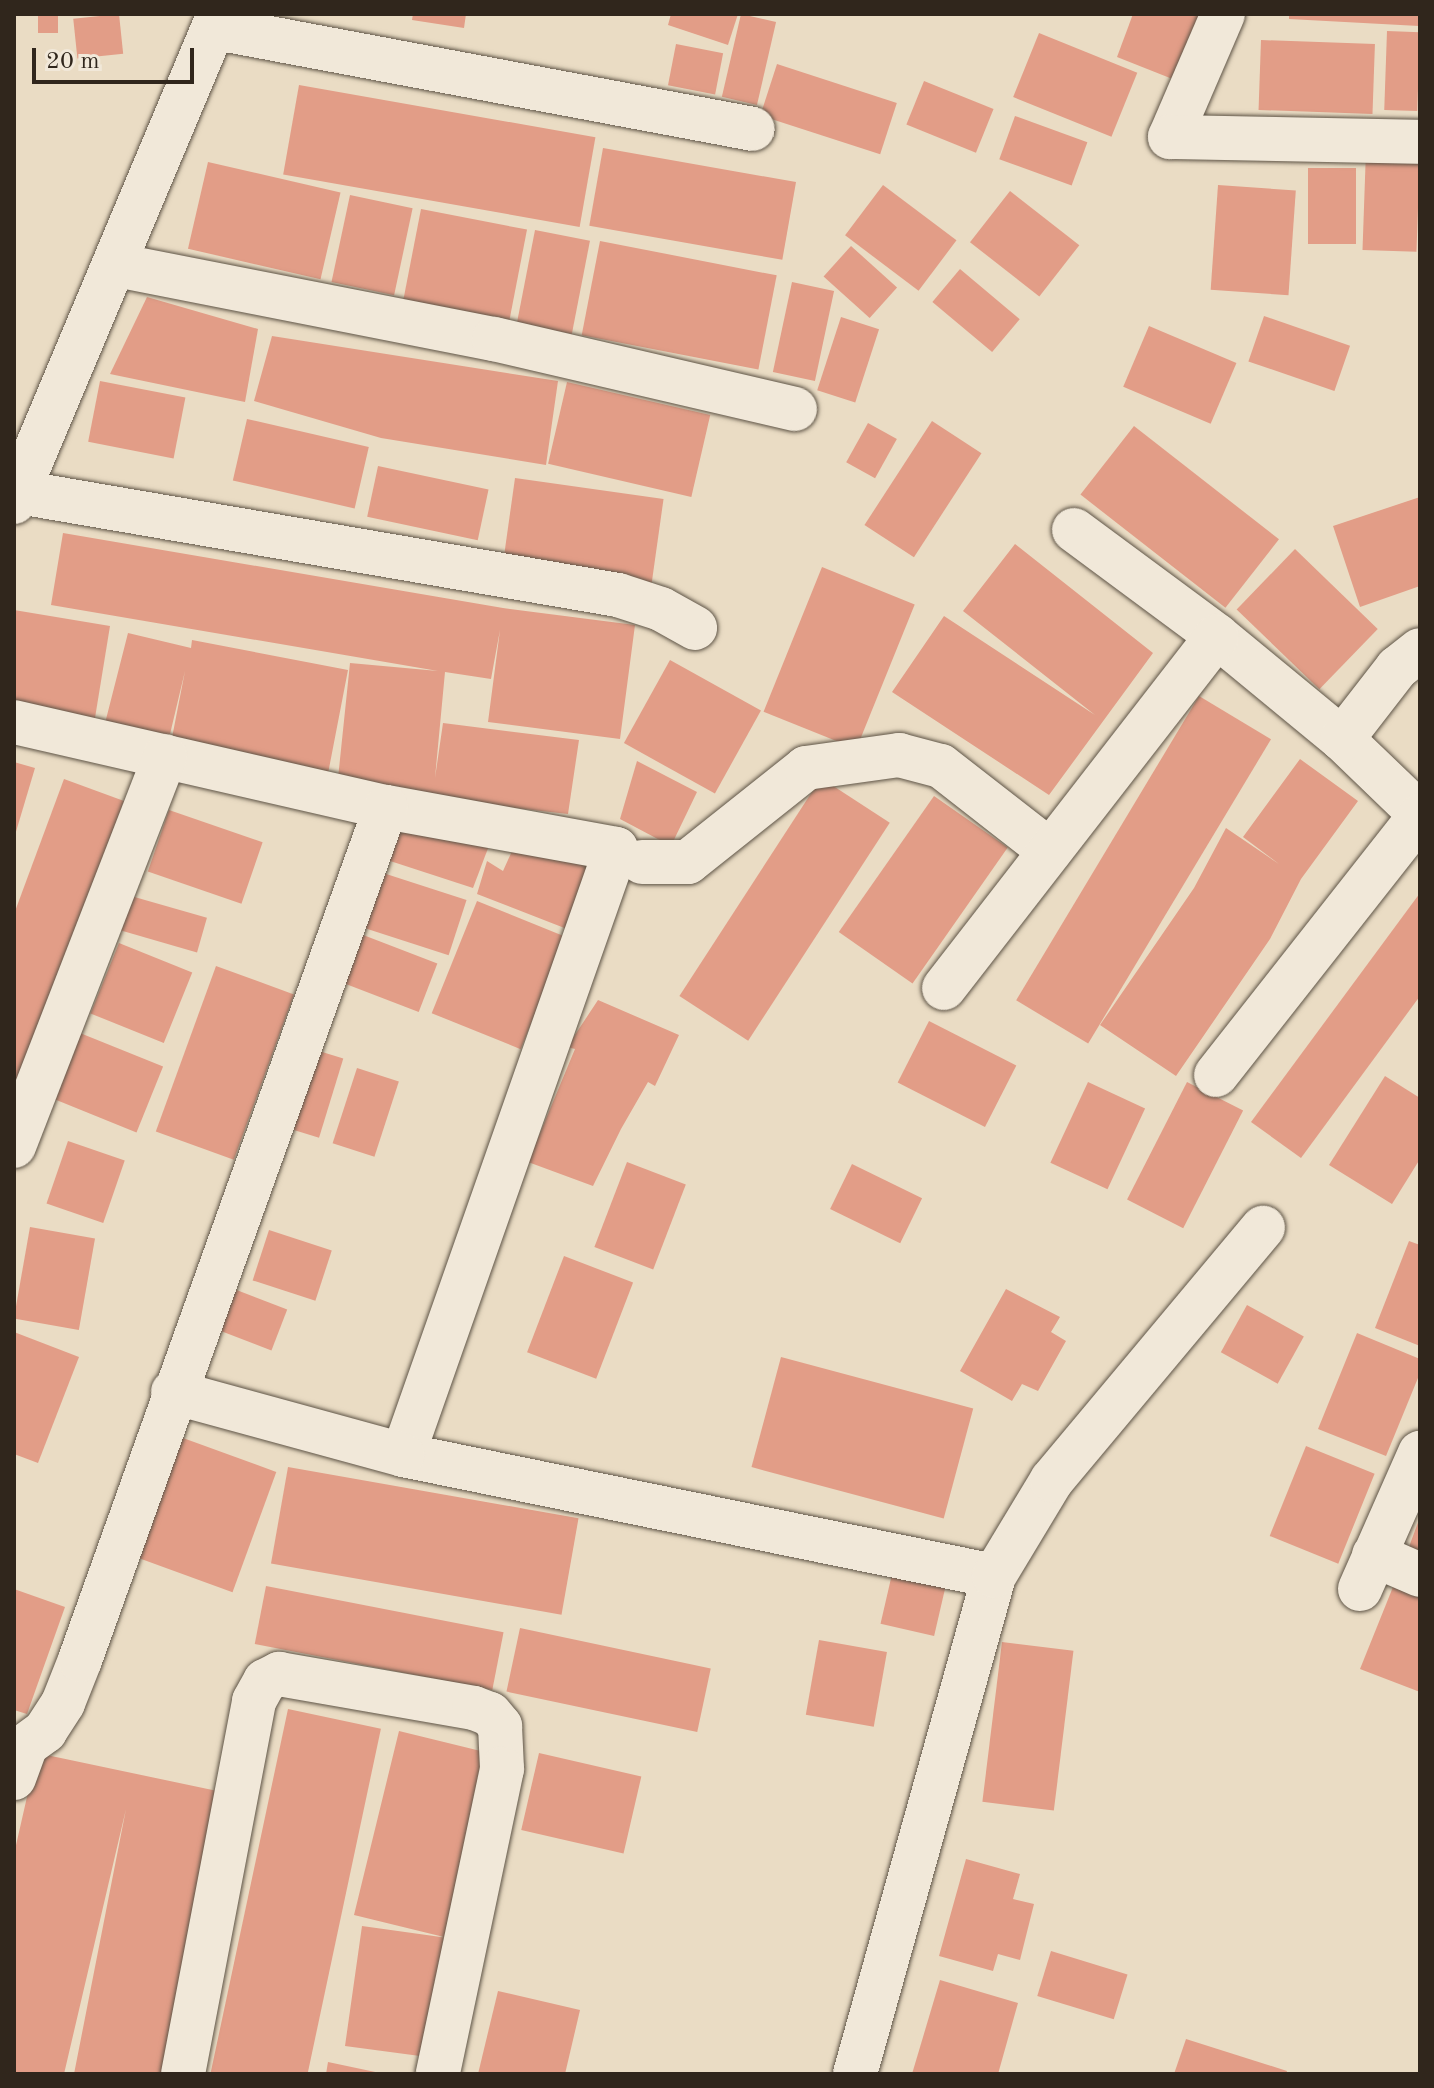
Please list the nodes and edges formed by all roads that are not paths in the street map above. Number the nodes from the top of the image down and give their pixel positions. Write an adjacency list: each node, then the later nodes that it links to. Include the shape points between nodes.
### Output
1 (1223, 14): 4 (street, via 1170,137)
2 (218, 21): 3 (street); 5 (street)
3 (753, 129)
4 (1420, 142)
5 (116, 265): 6 (street, via 494,339); 7 (street)
6 (795, 409)
7 (16, 497): 9 (street, via 618,595 661,609)
8 (1074, 530): 10 (street)
9 (695, 628)
10 (1217, 636): 13 (street); 17 (street)
11 (1420, 650): 13 (street, via 1397,668)
12 (14, 722): 14 (street)
13 (1342, 739): 16 (street)
14 (165, 756): 15 (street); 21 (street)
15 (386, 807): 23 (street); 25 (street, via 616,849)
16 (1420, 815): 20 (street)
17 (1050, 851): 18 (street, via 941,766 899,755 806,768 688,862); 19 (street)
18 (642, 862)
19 (944, 988)
20 (1216, 1075)
21 (14, 1146)
22 (1263, 1228): 27 (street, via 1052,1480)
23 (173, 1392): 25 (street); 28 (street, via 63,1703 45,1731)
24 (1420, 1453): 26 (street, via 1367,1572)
25 (403, 1455): 27 (street)
26 (1420, 1575)
27 (994, 1576): 31 (street)
28 (18, 1755)
29 (183, 2074): 30 (street, via 254,1701 265,1681 279,1674 474,1708 490,1714 500,1726 502,1769)
30 (438, 2074)
31 (855, 2074)

